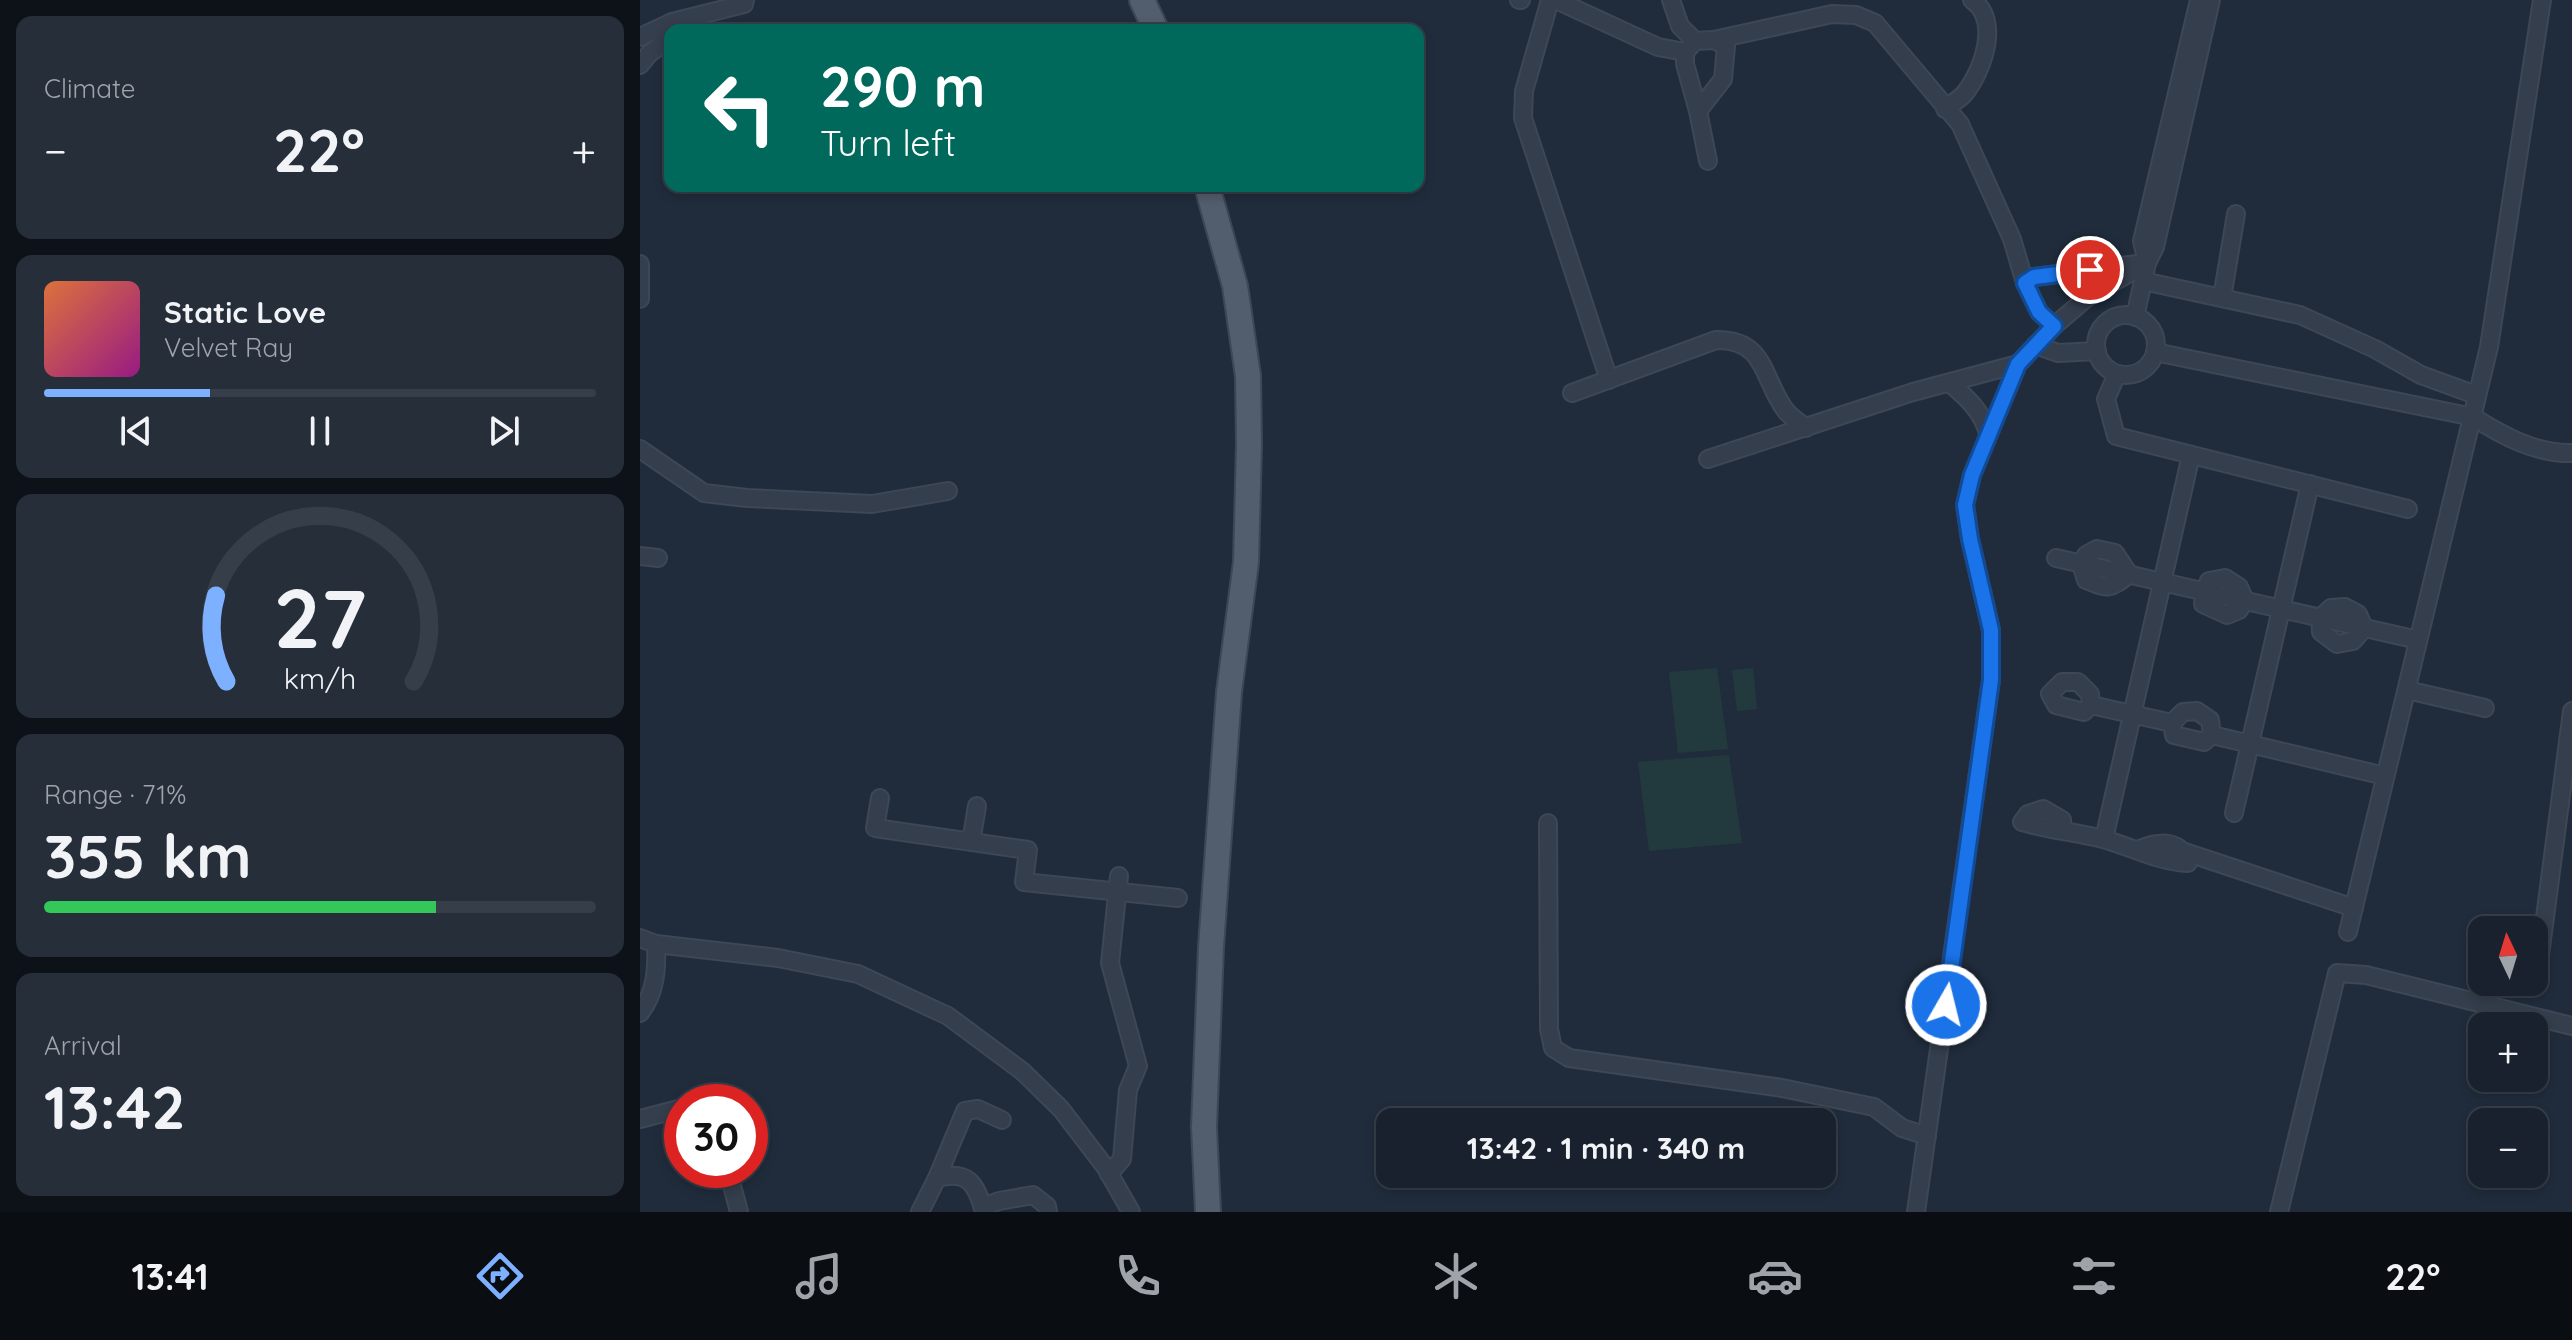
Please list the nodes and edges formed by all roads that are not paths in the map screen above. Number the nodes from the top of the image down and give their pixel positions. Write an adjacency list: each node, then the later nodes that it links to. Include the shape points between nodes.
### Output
1 (745, 0): 10 (street)
2 (1142, 0): 11 (main road)
3 (1550, 0): 36 (street, via 1524,91 1523,118)
4 (1556, 0): 16 (street, via 1658,47)
5 (1671, 0): 16 (street)
6 (1972, 0): 18 (street, via 1987,23 1986,45 1977,75 1964,95)
7 (2199, 0): 23 (street, via 2142,241)
8 (2211, 0): 23 (street)
9 (2542, 0): 39 (street, via 2489,347)
10 (688, 24)
11 (1153, 24)
12 (664, 32): 13 (street)
13 (640, 37)
14 (664, 38): 17 (street)
15 (1714, 40): 16 (street); 18 (street, via 1832,14 1856,15 1875,23); 19 (street, via 1726,46 1723,79)
16 (1690, 47): 19 (street, via 1685,64)
17 (640, 65)
18 (1945, 109): 26 (street, via 1960,124 2012,239)
19 (1698, 111): 20 (street)
20 (1708, 161)
21 (1209, 192): 92 (main road, via 1235,286 1248,376 1249,445 1246,562 1229,692 1211,947 1204,1127)
22 (2236, 214): 27 (street)
23 (2147, 263): 25 (street); 26 (street, via 2034,277); 30 (street, via 2102,288)
24 (640, 264): 28 (street)
25 (2143, 281): 27 (street); 29 (street)
26 (2025, 283): 30 (street, via 2039,312)
27 (2222, 298): 39 (street, via 2300,315 2421,375)
28 (640, 299)
29 (2135, 317): 32 (street, via 2106,323); 33 (street, via 2152,330)
30 (2054, 326): 31 (street)
31 (2035, 345): 32 (street, via 2058,353); 34 (street)
32 (2097, 351): 35 (street)
33 (2155, 352): 35 (street, via 2140,371); 40 (street)
34 (2018, 364): 37 (street); 42 (street)
35 (2117, 374): 45 (street, via 2106,399 2116,436)
36 (1609, 380): 38 (street); 41 (street, via 1716,340 1733,339 1759,358 1781,403)
37 (1950, 383): 41 (street); 42 (street, via 1977,409)
38 (1572, 393)
39 (2476, 395): 40 (street)
40 (2473, 417): 44 (street, via 2507,439); 55 (street)
41 (1806, 428): 46 (street)
42 (1988, 433): 83 (street, via 1965,505 1991,630 1991,680)
43 (640, 449): 48 (street, via 704,493 872,504)
44 (2572, 453)
45 (2191, 455): 47 (street); 53 (street)
46 (1708, 459)
47 (2310, 484): 49 (street); 54 (street)
48 (948, 491)
49 (2408, 509)
50 (640, 556): 51 (street)
51 (658, 558)
52 (2056, 558): 53 (street)
53 (2162, 582): 54 (street); 60 (street)
54 (2281, 609): 55 (street); 63 (street)
55 (2418, 640): 56 (street)
56 (2407, 690): 58 (street); 64 (street)
57 (2091, 705): 60 (street)
58 (2485, 708)
59 (2572, 711): 75 (street)
60 (2132, 714): 61 (street); 70 (street)
61 (2172, 723): 62 (street, via 2174,735 2204,742); 62 (street, via 2183,712 2197,711 2210,720)
62 (2212, 735): 63 (street)
63 (2250, 744): 64 (street); 67 (street)
64 (2385, 776): 74 (street)
65 (880, 798): 71 (street, via 875,828)
66 (977, 806): 71 (street)
67 (2234, 813)
68 (1548, 823): 83 (street, via 1553,1048 1569,1058 1782,1088 1874,1107 1902,1128)
69 (2063, 830): 70 (street)
70 (2104, 839): 74 (street, via 2140,849 2154,843 2175,845)
71 (971, 842): 72 (street, via 1028,850 1024,882)
72 (1118, 884): 73 (street); 84 (street, via 1110,963 1138,1066 1128,1090 1122,1159)
73 (1178, 898)
74 (2354, 908): 76 (street)
75 (2545, 916)
76 (2348, 932)
77 (648, 941): 78 (street, via 658,972); 84 (street, via 858,974 948,1016 1022,1071 1061,1109)
78 (640, 1013)
79 (2572, 1026): 94 (street, via 2366,975 2337,973)
80 (664, 1113): 81 (street)
81 (640, 1119)
82 (1002, 1120): 85 (street, via 978,1109 965,1111)
83 (1927, 1136): 93 (street)
84 (1109, 1174): 91 (street)
85 (937, 1178): 87 (street, via 967,1178); 89 (street)
86 (733, 1188): 88 (street)
87 (983, 1209): 90 (street, via 1033,1195)
88 (739, 1212)
89 (920, 1212)
90 (1048, 1212)
91 (1131, 1212)
92 (1208, 1212)
93 (1916, 1212)
94 (2279, 1212)

